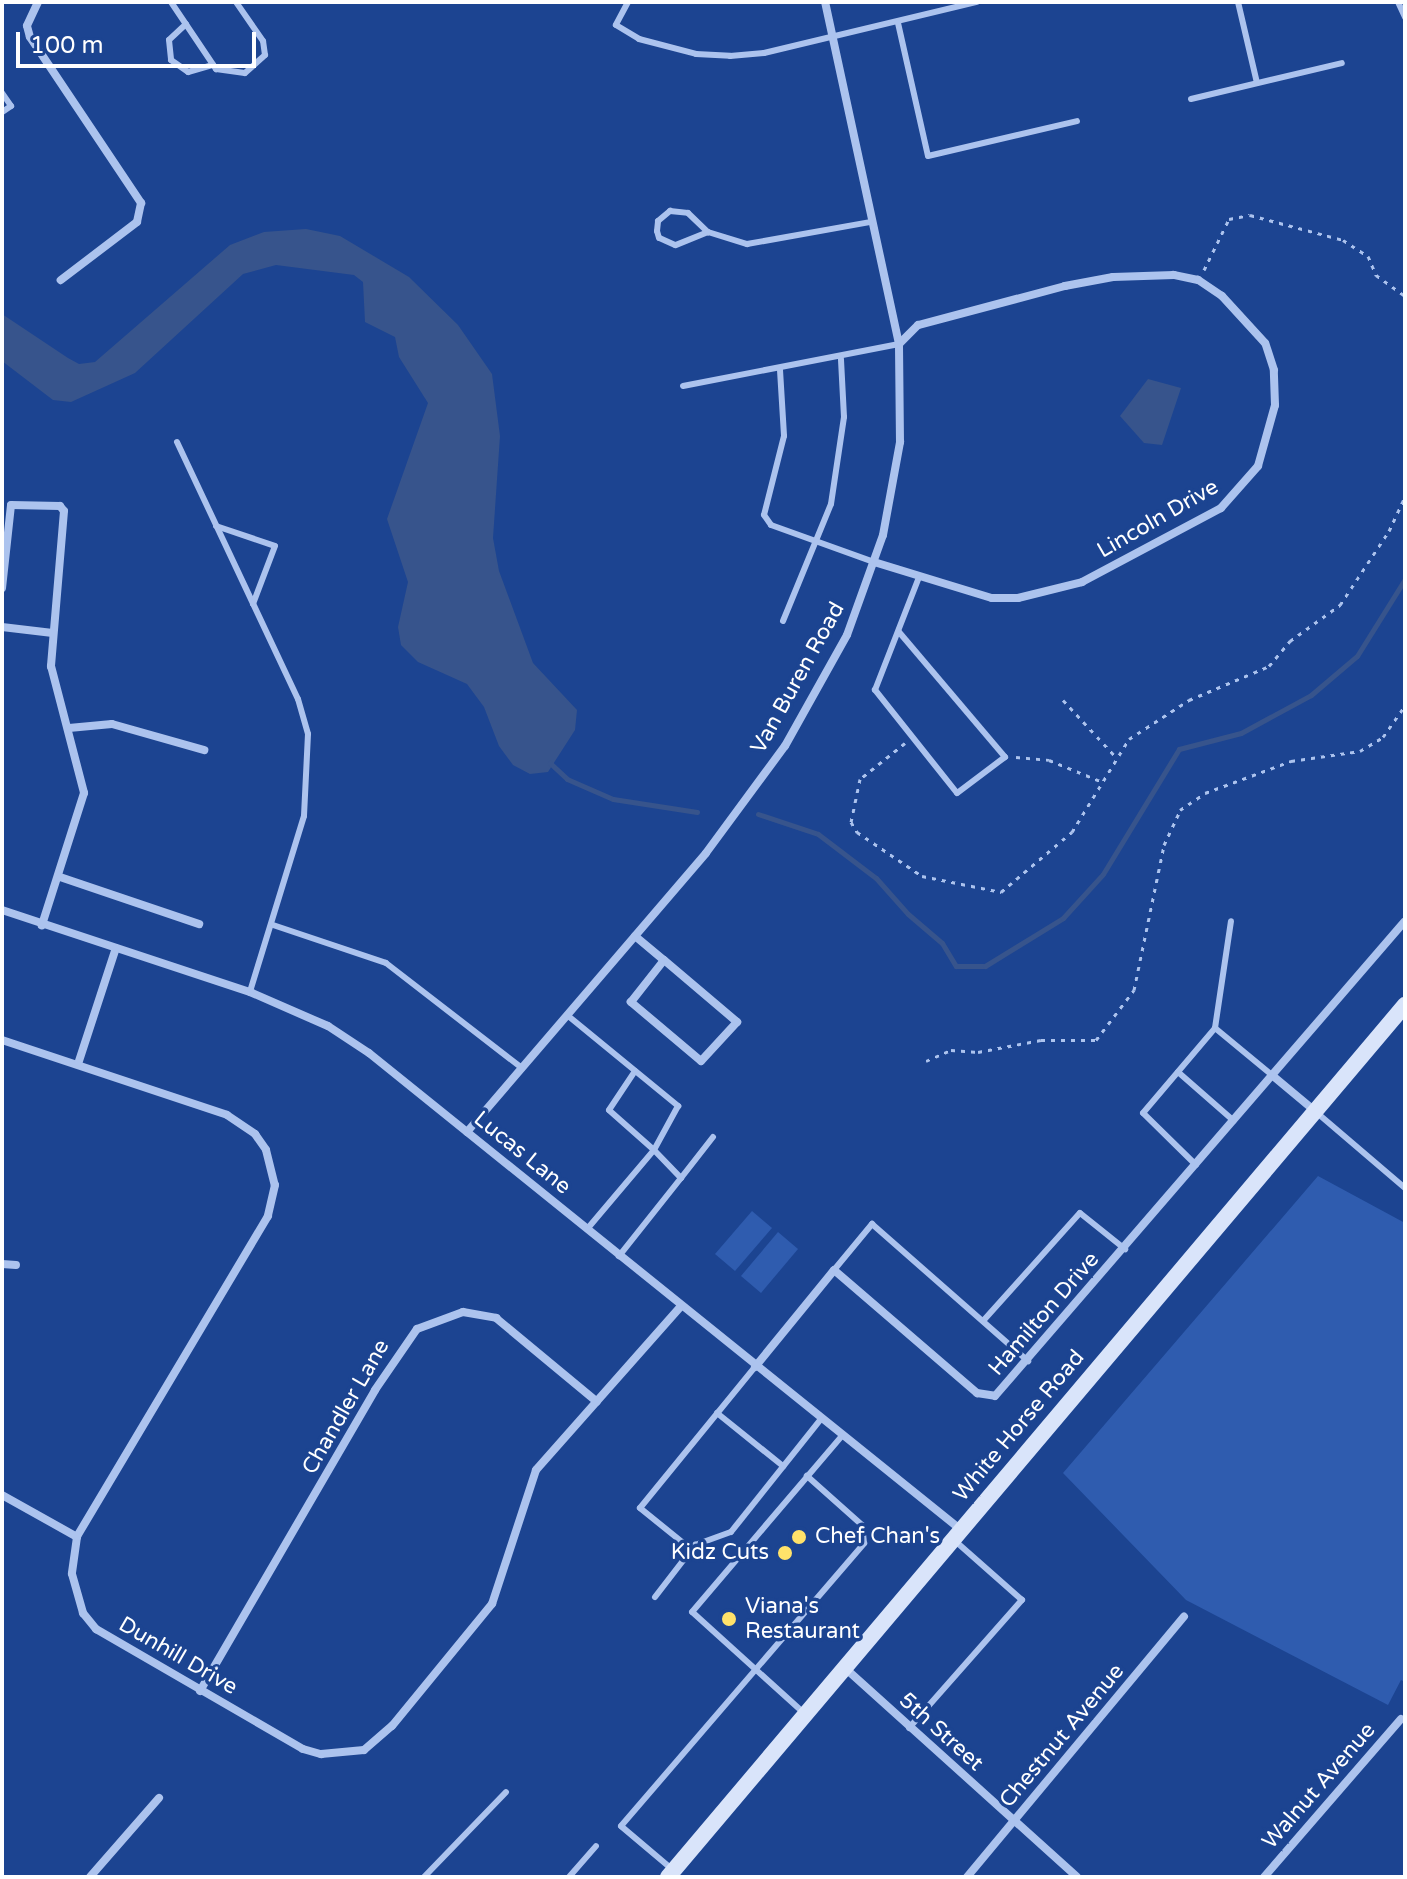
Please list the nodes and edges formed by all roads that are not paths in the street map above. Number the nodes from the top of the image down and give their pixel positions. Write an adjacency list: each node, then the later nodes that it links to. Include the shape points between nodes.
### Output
1 (38, 2): 22 (street, via 27,26 30,37 141,203 137,222)
2 (171, 2): 11 (lane)
3 (236, 2): 14 (lane, via 263,41 265,55 245,73 227,73)
4 (628, 2): 12 (lane, via 616,25 639,39 696,54 764,53)
5 (825, 2): 12 (street, Van Buren Road)
6 (977, 2): 10 (lane)
7 (1238, 2): 15 (lane)
8 (1398, 2): 9 (lane)
9 (1405, 17)
10 (898, 23): 12 (lane); 19 (lane, via 928,156)
11 (186, 24): 14 (lane); 14 (lane, via 169,40 171,60 188,72)
12 (830, 37): 20 (street, Van Buren Road)
13 (1342, 63): 15 (lane)
14 (213, 65)
15 (1257, 83): 17 (lane)
16 (2, 93): 18 (lane, via 11,106)
17 (1191, 99)
18 (2, 112)
19 (1077, 121)
20 (871, 222): 21 (lane, via 747,244); 23 (street, Van Buren Road)
21 (708, 232): 21 (lane, via 680,211 670,211 658,221 665,243 684,244)
22 (61, 280)
23 (899, 344): 24 (lane); 30 (street, Van Buren Road, via 900,442); 31 (street, Lincoln Drive, via 918,325 1065,286 1113,277 1198,280 1250,325 1265,343 1274,370 1269,439 1241,490 1221,508 1082,582 1018,598 992,598)
24 (841, 359): 25 (lane); 29 (lane, via 841,455)
25 (780, 370): 26 (lane); 29 (lane, via 784,436 764,515 771,525)
26 (683, 386)
27 (177, 442): 28 (lane)
28 (216, 526): 33 (lane); 33 (lane, via 275,546)
29 (819, 542): 30 (lane); 34 (lane)
30 (874, 562): 31 (street, Lincoln Drive); 47 (street, Van Buren Road, via 847,635 785,746 706,853)
31 (919, 577): 36 (lane)
32 (2, 588): 37 (street, via 11,505 60,506 64,511)
33 (253, 604): 46 (lane, via 298,699 310,759 304,816)
34 (783, 621)
35 (2, 627): 37 (street)
36 (899, 632): 36 (lane, via 1005,757 957,793 875,690)
37 (53, 633): 38 (street, via 54,688)
38 (69, 728): 39 (street, via 112,724); 40 (street, via 84,793)
39 (204, 750)
40 (60, 877): 44 (street); 45 (street)
41 (2, 910): 45 (street, Lucas Lane)
42 (1231, 921): 53 (lane)
43 (1405, 921): 59 (street, Hamilton Drive)
44 (199, 924)
45 (42, 925): 48 (street, Lucas Lane)
46 (273, 925): 50 (lane); 56 (lane, via 386,963)
47 (635, 936): 49 (street); 52 (street, Van Buren Road)
48 (116, 948): 50 (street, Lucas Lane); 55 (street)
49 (664, 960): 49 (street, via 737,1022 701,1061 631,1002)
50 (250, 992): 62 (street, Lucas Lane, via 328,1026)
51 (1405, 1005): 60 (main road, White Horse Road)
52 (567, 1015): 56 (street, Van Buren Road); 57 (lane)
53 (1215, 1028): 58 (lane); 59 (lane)
54 (2, 1040): 55 (street, Dunhill Drive)
55 (78, 1064): 86 (street, Dunhill Drive, via 241,1124 266,1150 275,1185 259,1232)
56 (522, 1068): 62 (street, Van Buren Road)
57 (635, 1071): 64 (lane, via 678,1106); 64 (lane, via 609,1110)
58 (1178, 1072): 61 (lane); 65 (lane, via 1143,1113)
59 (1273, 1076): 60 (street); 61 (street, Hamilton Drive)
60 (1316, 1112): 67 (lane); 85 (main road, White Horse Road)
61 (1234, 1121): 65 (street, Hamilton Drive)
62 (467, 1132): 68 (street, Lucas Lane)
63 (713, 1137): 66 (lane)
64 (654, 1150): 66 (lane); 68 (lane)
65 (1196, 1165): 69 (street, Hamilton Drive)
66 (681, 1178): 70 (lane)
67 (1405, 1188)
68 (588, 1228): 70 (street, Lucas Lane)
69 (1125, 1249): 75 (lane, via 1080,1213); 76 (street, Hamilton Drive)
70 (619, 1256): 74 (street, Lucas Lane)
71 (2, 1264): 72 (street)
72 (16, 1265)
73 (834, 1270): 75 (lane, via 872,1224); 76 (street, Hamilton Drive, via 977,1393 995,1396); 77 (street)
74 (681, 1306): 77 (street, Lucas Lane); 78 (street, Dunhill Drive)
75 (983, 1321): 76 (lane)
76 (1029, 1361)
77 (755, 1367): 79 (lane); 80 (street, Lucas Lane)
78 (597, 1402): 92 (street, Dunhill Drive, via 529,1482 492,1604 377,1740 346,1754 303,1749); 92 (street, Chandler Lane, via 496,1318 463,1312 417,1329 375,1390)
79 (717, 1413): 82 (lane); 87 (lane, via 640,1508)
80 (821, 1419): 81 (street, Lucas Lane); 82 (lane)
81 (842, 1436): 83 (lane); 85 (street, Lucas Lane)
82 (783, 1466): 87 (lane, via 731,1532)
83 (807, 1476): 91 (lane, via 862,1525 865,1539); 91 (lane, via 692,1612)
84 (2, 1495): 86 (street)
85 (957, 1534): 90 (main road, White Horse Road); 95 (lane, via 1022,1600)
86 (77, 1537): 92 (street, Dunhill Drive, via 72,1574 83,1613 125,1649)
87 (692, 1550): 88 (lane)
88 (655, 1597)
89 (1184, 1617): 98 (street, Chestnut Avenue)
90 (845, 1668): 93 (main road, White Horse Road); 95 (street, 5th Street)
91 (756, 1669): 93 (lane); 100 (lane, via 621,1826)
92 (200, 1691)
93 (806, 1714): 100 (main road, White Horse Road)
94 (1401, 1719): 106 (street, Walnut Avenue)
95 (909, 1728): 98 (street, 5th Street)
96 (506, 1792): 102 (lane)
97 (159, 1798): 101 (street)
98 (1015, 1821): 104 (street, Chestnut Avenue); 105 (street, 5th Street)
99 (596, 1846): 103 (lane)
100 (670, 1874)
101 (90, 1877)
102 (424, 1877)
103 (569, 1877)
104 (967, 1877)
105 (1077, 1877)
106 (1264, 1877)

